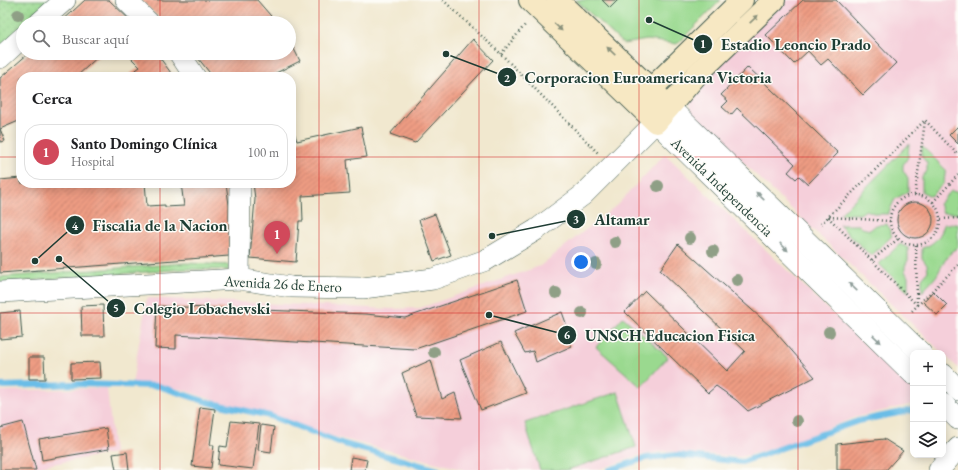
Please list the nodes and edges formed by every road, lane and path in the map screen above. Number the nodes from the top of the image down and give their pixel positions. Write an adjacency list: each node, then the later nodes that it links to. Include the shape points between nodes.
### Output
1 (65, 0): 7 (street)
2 (126, 0): 8 (street)
3 (443, 0): 10 (path)
4 (742, 0): 14 (street)
5 (774, 0): 15 (street, one-way to 5, via 698,73)
6 (542, 3): 10 (path); 14 (street, Avenida Independencia)
7 (47, 16)
8 (142, 16)
9 (16, 43): 11 (street)
10 (501, 54): 18 (path)
11 (0, 58)
12 (184, 60): 13 (street)
13 (192, 72)
14 (643, 96): 15 (street, Avenida Independencia)
15 (663, 115): 18 (street, Avenida 26 de Enero); 36 (street, Avenida Independencia, one-way to 15); 37 (street, Avenida Independencia, one-way to 37)
16 (925, 120): 17 (path); 21 (path); 23 (path)
17 (958, 155)
18 (611, 167): 32 (street, Avenida 26 de Enero, via 583,195 536,230 486,260 433,279 362,288 291,287)
19 (958, 175): 22 (path)
20 (240, 188): 32 (street)
21 (915, 195): 22 (path); 26 (path, via 897,203)
22 (933, 202): 25 (path)
23 (828, 217): 26 (path); 27 (path); 30 (path)
24 (958, 218): 25 (path)
25 (941, 219): 29 (path, via 934,237 926,243)
26 (890, 221): 28 (path)
27 (821, 224)
28 (898, 239): 29 (path, via 906,244); 30 (path)
29 (916, 245): 34 (path)
30 (872, 260): 34 (path)
31 (958, 266): 34 (path)
32 (239, 279): 33 (street, Avenida 26 de Enero)
33 (0, 292)
34 (917, 305): 35 (path)
35 (912, 310)
36 (918, 350)
37 (910, 371)
38 (946, 377): 39 (street)
39 (958, 390)
40 (946, 407): 41 (street)
41 (958, 419)
42 (958, 448): 43 (street)
43 (939, 470)

